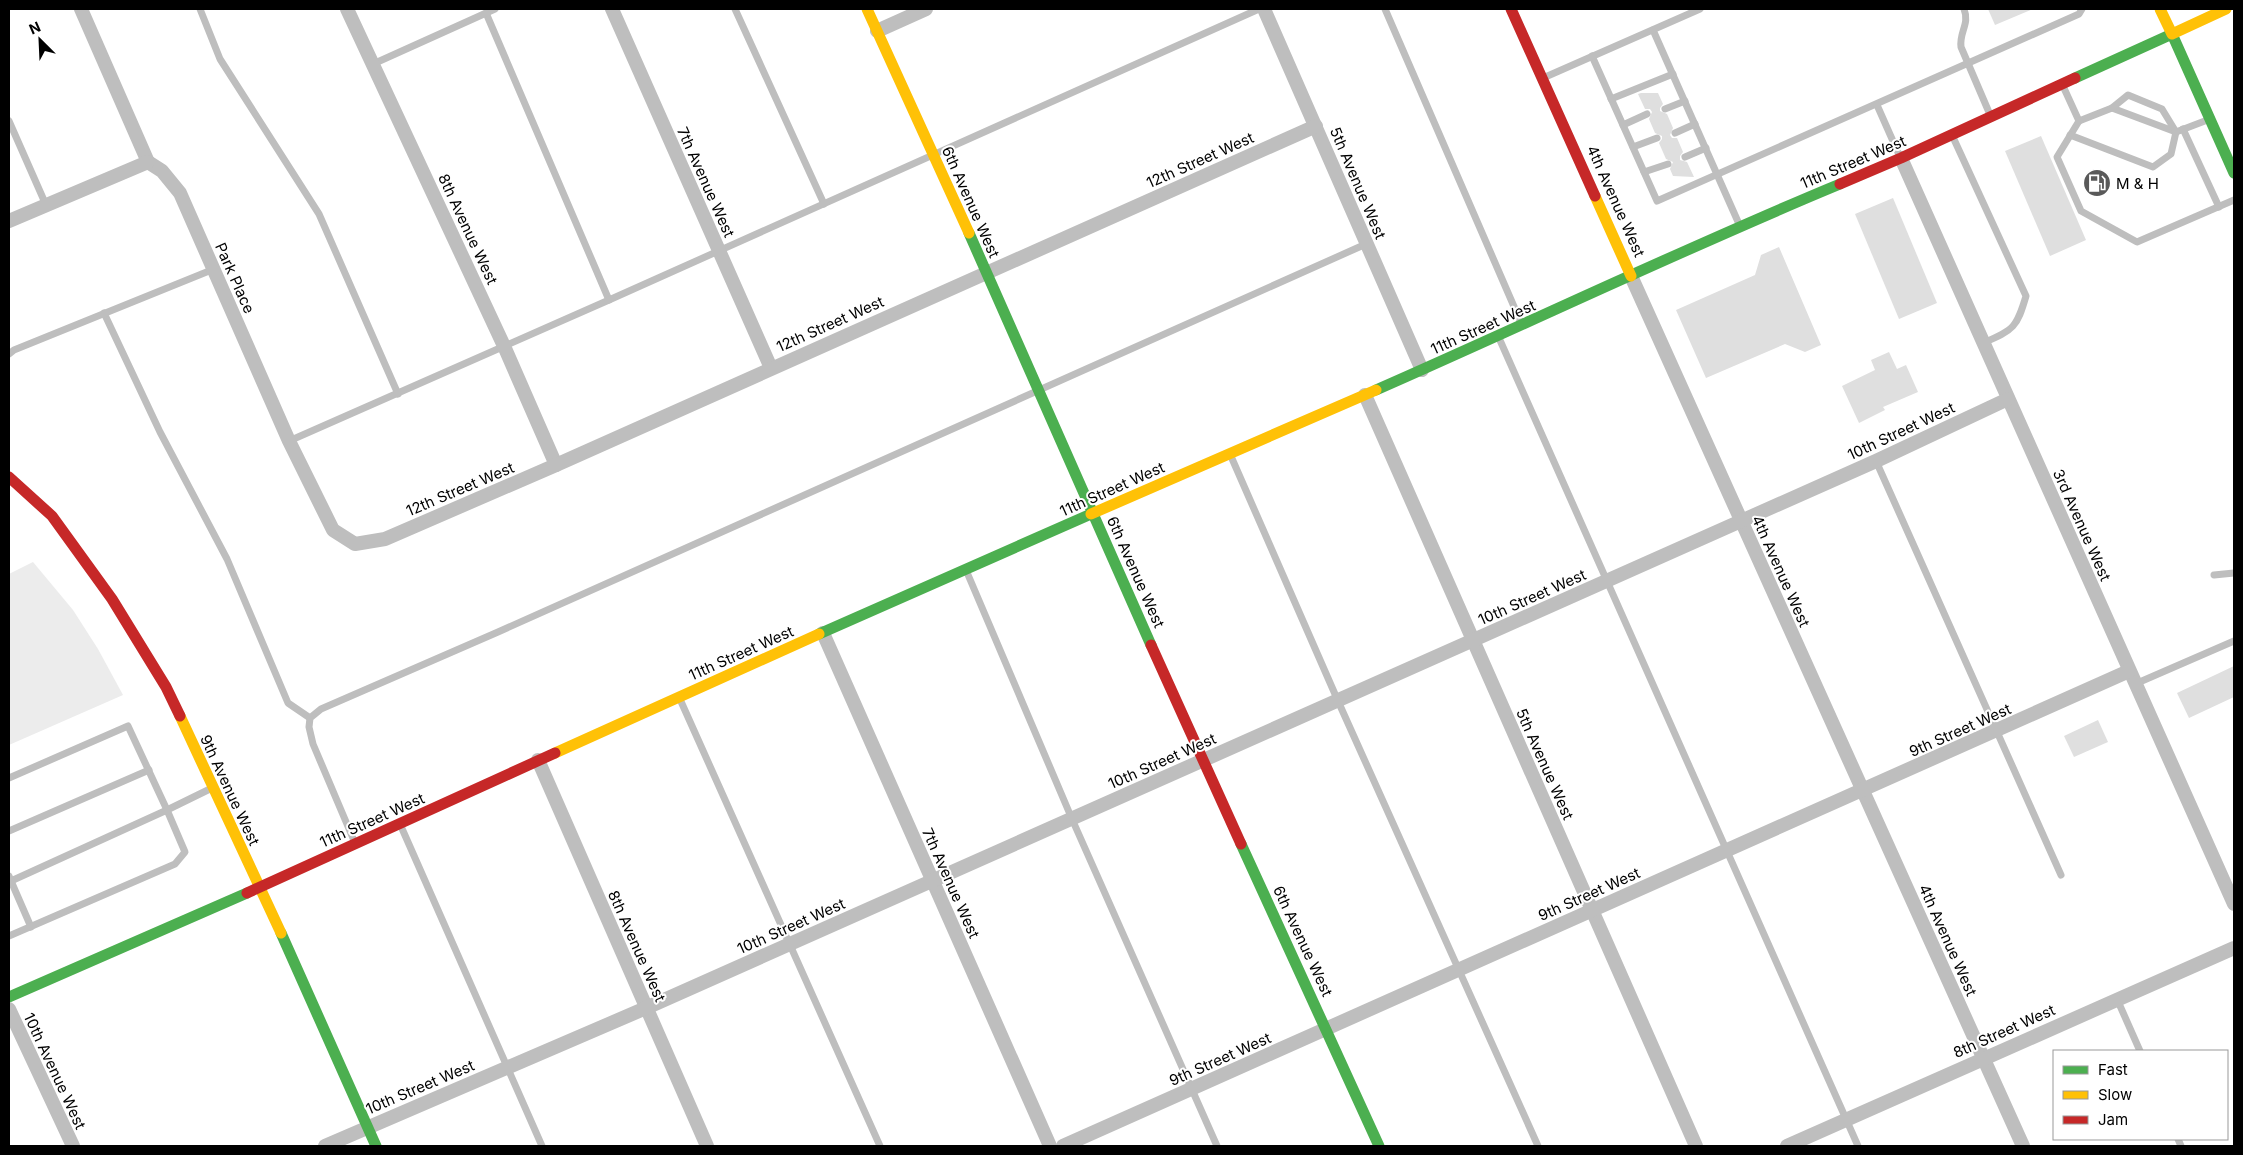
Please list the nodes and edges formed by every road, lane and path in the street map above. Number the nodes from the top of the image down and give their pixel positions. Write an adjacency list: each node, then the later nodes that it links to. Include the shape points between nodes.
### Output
1 (81, 9): 51 (street)
2 (200, 9): 77 (lane, via 220,59 319,214)
3 (347, 9): 23 (street, 8th Avenue West)
4 (495, 9): 18 (lane)
5 (612, 9): 63 (street, 7th Avenue West)
6 (736, 9): 57 (lane)
7 (867, 9): 20 (main road, 6th Avenue West)
8 (926, 9): 20 (street)
9 (1258, 9): 48 (lane)
10 (1264, 9): 40 (street, 5th Avenue West)
11 (1385, 9): 69 (lane)
12 (1511, 9): 26 (main road, 4th Avenue West)
13 (1700, 9): 19 (lane)
14 (1964, 9): 24 (lane, via 1965,25 1960,37)
15 (2082, 9): 24 (lane, via 2079,14)
16 (2160, 9): 21 (main road)
17 (2226, 9): 21 (main road, 11th Street West)
18 (486, 13): 23 (lane); 67 (lane)
19 (1653, 30): 22 (lane); 25 (lane)
20 (877, 31): 48 (main road, 6th Avenue West)
21 (2172, 34): 27 (main road, 11th Street West); 35 (main road)
22 (1592, 56): 26 (lane); 28 (lane)
23 (373, 64): 72 (street, 8th Avenue West)
24 (1967, 64): 30 (lane); 34 (lane)
25 (1673, 74): 28 (lane); 29 (lane)
26 (1543, 78): 66 (main road, 4th Avenue West)
27 (2062, 84): 34 (main road, 11th Street West); 37 (lane)
28 (1611, 99): 39 (lane)
29 (1685, 101): 32 (lane); 38 (lane)
30 (1877, 105): 50 (lane); 55 (lane)
31 (2112, 108): 37 (lane); 41 (lane); 41 (lane, via 2128,95 2162,109)
32 (1665, 109)
33 (1647, 114): 39 (lane)
34 (1991, 117): 43 (main road, 11th Street West)
35 (2210, 118): 41 (lane); 54 (main road)
36 (9, 121): 58 (lane)
37 (2079, 121): 44 (lane)
38 (1695, 124): 42 (lane); 47 (lane)
39 (1623, 125): 46 (lane)
40 (1316, 126): 62 (street, 5th Avenue West); 65 (street, 12th Street West)
41 (2180, 130): 44 (lane, via 2171,154 2153,167); 59 (lane)
42 (1675, 133)
43 (1952, 135): 50 (main road, 11th Street West); 71 (lane, via 2026,296 2018,321 2005,334)
44 (2070, 135): 59 (lane, via 2057,157 2081,211 2137,242)
45 (1657, 138): 46 (lane)
46 (1633, 147): 53 (lane)
47 (1706, 148): 49 (lane); 55 (lane)
48 (933, 154): 57 (lane); 65 (main road, 6th Avenue West)
49 (1685, 157)
50 (1901, 158): 61 (main road, 11th Street West); 71 (street, 3rd Avenue West)
51 (148, 162): 58 (street); 64 (street, Park Place, via 162,171 180,193)
52 (1668, 164): 53 (lane)
53 (1644, 172): 55 (lane, via 1657,201)
54 (2234, 173)
55 (1718, 175): 61 (lane)
56 (2234, 200): 59 (lane)
57 (824, 204): 63 (lane)
58 (46, 205): 60 (street)
59 (2219, 207)
60 (9, 221)
61 (1740, 225): 66 (main road, 11th Street West)
62 (1366, 244): 75 (street, 5th Avenue West); 76 (lane)
63 (719, 251): 67 (lane); 74 (street, 7th Avenue West)
64 (214, 269): 68 (lane); 80 (street, Park Place)
65 (986, 272): 74 (street, 12th Street West); 76 (main road, 6th Avenue West)
66 (1632, 276): 69 (main road, 11th Street West); 86 (street, 4th Avenue West)
67 (609, 300): 72 (lane)
68 (104, 313): 73 (lane); 99 (lane, via 160,432 227,559 288,703)
69 (1522, 326): 70 (main road, 11th Street West)
70 (1499, 337): 75 (main road, 11th Street West); 91 (lane)
71 (1984, 343): 79 (street, 3rd Avenue West)
72 (504, 346): 77 (lane); 83 (street, 8th Avenue West)
73 (9, 354)
74 (771, 368): 83 (street, 12th Street West)
75 (1422, 370): 78 (main road, 11th Street West)
76 (1040, 390): 85 (main road, 6th Avenue West); 99 (lane, via 321,709)
77 (398, 394): 80 (lane)
78 (1365, 395): 81 (main road, 11th Street West); 93 (street, 5th Avenue West)
79 (2008, 399): 82 (street, 10th Street West); 95 (street, 3rd Avenue West)
80 (289, 441): 87 (street, Park Place, via 333,530)
81 (1230, 453): 85 (main road, 11th Street West); 98 (lane)
82 (1876, 461): 86 (street, 10th Street West); 100 (lane)
83 (556, 465): 87 (street, 12th Street West, via 385,539)
84 (9, 477): 105 (main road, 9th Avenue West, via 52,516 112,599 166,688)
85 (1094, 514): 88 (main road, 11th Street West); 102 (main road, 6th Avenue West)
86 (1741, 521): 91 (street, 10th Street West); 106 (street, 4th Avenue West)
87 (355, 544)
88 (965, 569): 92 (main road, 11th Street West); 108 (lane)
89 (2234, 573): 90 (lane)
90 (2214, 575)
91 (1606, 581): 93 (street, 10th Street West); 112 (lane)
92 (823, 633): 97 (main road, 11th Street West); 115 (street, 7th Avenue West)
93 (1473, 640): 98 (street, 10th Street West); 118 (street, 5th Avenue West)
94 (2234, 641): 96 (lane)
95 (2129, 671): 96 (street, 3rd Avenue West); 100 (street, 9th Street West)
96 (2135, 684): 117 (street, 3rd Avenue West)
97 (679, 697): 101 (main road, 11th Street West); 121 (lane)
98 (1338, 700): 102 (street, 10th Street West); 123 (lane)
99 (310, 718): 111 (lane, via 313,744)
100 (1996, 732): 106 (street, 9th Street West); 113 (lane)
101 (538, 760): 109 (main road, 11th Street West); 127 (street, 8th Avenue West)
102 (1202, 761): 108 (street, 10th Street West); 128 (main road, 6th Avenue West)
103 (149, 770): 104 (lane, via 128,726); 107 (lane); 110 (lane)
104 (9, 778)
105 (212, 788): 107 (lane); 116 (main road, 9th Avenue West)
106 (1862, 790): 112 (street, 9th Street West); 130 (street, 4th Avenue West)
107 (167, 810): 114 (lane); 119 (lane, via 185,852 175,864)
108 (1072, 819): 115 (street, 10th Street West); 132 (lane)
109 (400, 824): 111 (main road, 11th Street West); 131 (lane)
110 (9, 831)
111 (356, 843): 116 (main road, 11th Street West)
112 (1726, 850): 118 (street, 9th Street West); 133 (lane)
113 (2061, 875)
114 (10, 878): 119 (lane)
115 (932, 881): 121 (street, 10th Street West); 141 (street, 7th Avenue West)
116 (260, 887): 124 (main road, 11th Street West); 134 (main road, 9th Avenue West)
117 (2234, 904)
118 (1592, 911): 123 (street, 9th Street West); 146 (street, 5th Avenue West)
119 (30, 927): 120 (lane)
120 (9, 936)
121 (790, 944): 127 (street, 10th Street West); 140 (lane)
122 (2234, 948): 125 (street, 8th Street West)
123 (1459, 970): 128 (street, 9th Street West); 145 (lane)
124 (9, 996)
125 (2116, 999): 129 (lane); 130 (street, 8th Street West)
126 (9, 1008): 135 (street, 10th Avenue West)
127 (646, 1008): 131 (street, 10th Street West); 139 (street, 8th Avenue West)
128 (1327, 1029): 132 (street, 9th Street West); 144 (main road, 6th Avenue West)
129 (2140, 1050)
130 (1984, 1058): 133 (street, 8th Street West); 149 (street, 4th Avenue West)
131 (507, 1068): 134 (street, 10th Street West); 138 (lane)
132 (1191, 1090): 142 (street, 9th Street West); 143 (lane)
133 (1846, 1120): 147 (street, 8th Street West); 148 (lane)
134 (368, 1128): 136 (street, 10th Street West); 137 (main road, 9th Avenue West)
135 (73, 1146)
136 (325, 1146)
137 (376, 1146)
138 (542, 1146)
139 (707, 1146)
140 (880, 1146)
141 (1050, 1146)
142 (1063, 1146)
143 (1217, 1146)
144 (1379, 1146)
145 (1538, 1146)
146 (1696, 1146)
147 (1787, 1146)
148 (1858, 1146)
149 (2022, 1146)

